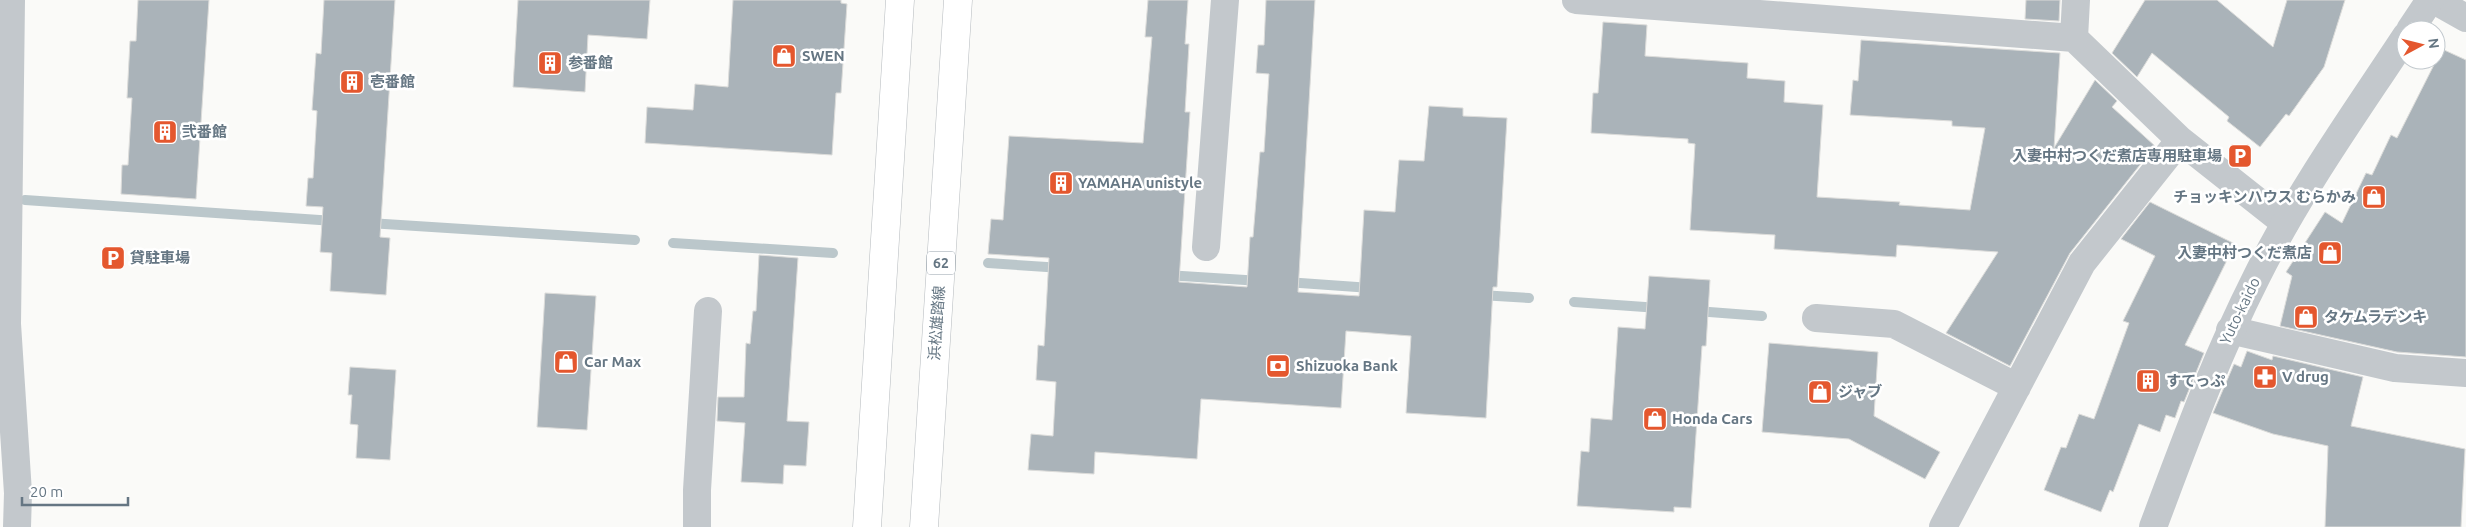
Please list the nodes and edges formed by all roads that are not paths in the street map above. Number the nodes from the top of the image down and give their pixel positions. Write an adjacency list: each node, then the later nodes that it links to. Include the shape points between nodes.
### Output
1 (11, 0): 21 (street, via 7,324)
2 (900, 0): 23 (main road)
3 (958, 0): 24 (main road, 浜松雄踏線 / 62)
4 (1225, 0): 15 (street)
5 (1576, 0): 11 (street)
6 (2076, 0): 11 (street)
7 (2430, 0): 10 (street)
8 (2434, 0): 9 (street)
9 (2466, 18)
10 (2417, 20)
11 (2074, 38): 13 (street)
12 (2396, 52): 14 (street, Yuto-kaido)
13 (2180, 140): 14 (street); 20 (street, via 2082,263)
14 (2285, 224): 18 (street, Yuto-kaido)
15 (1206, 247)
16 (708, 311): 22 (street)
17 (1816, 318): 20 (street, via 1894,324)
18 (2230, 330): 19 (street, via 2394,368); 26 (street, Yuto-kaido)
19 (2466, 373)
20 (2017, 387): 25 (street)
21 (18, 527)
22 (697, 527)
23 (867, 527)
24 (924, 527)
25 (1943, 527)
26 (2153, 527)

